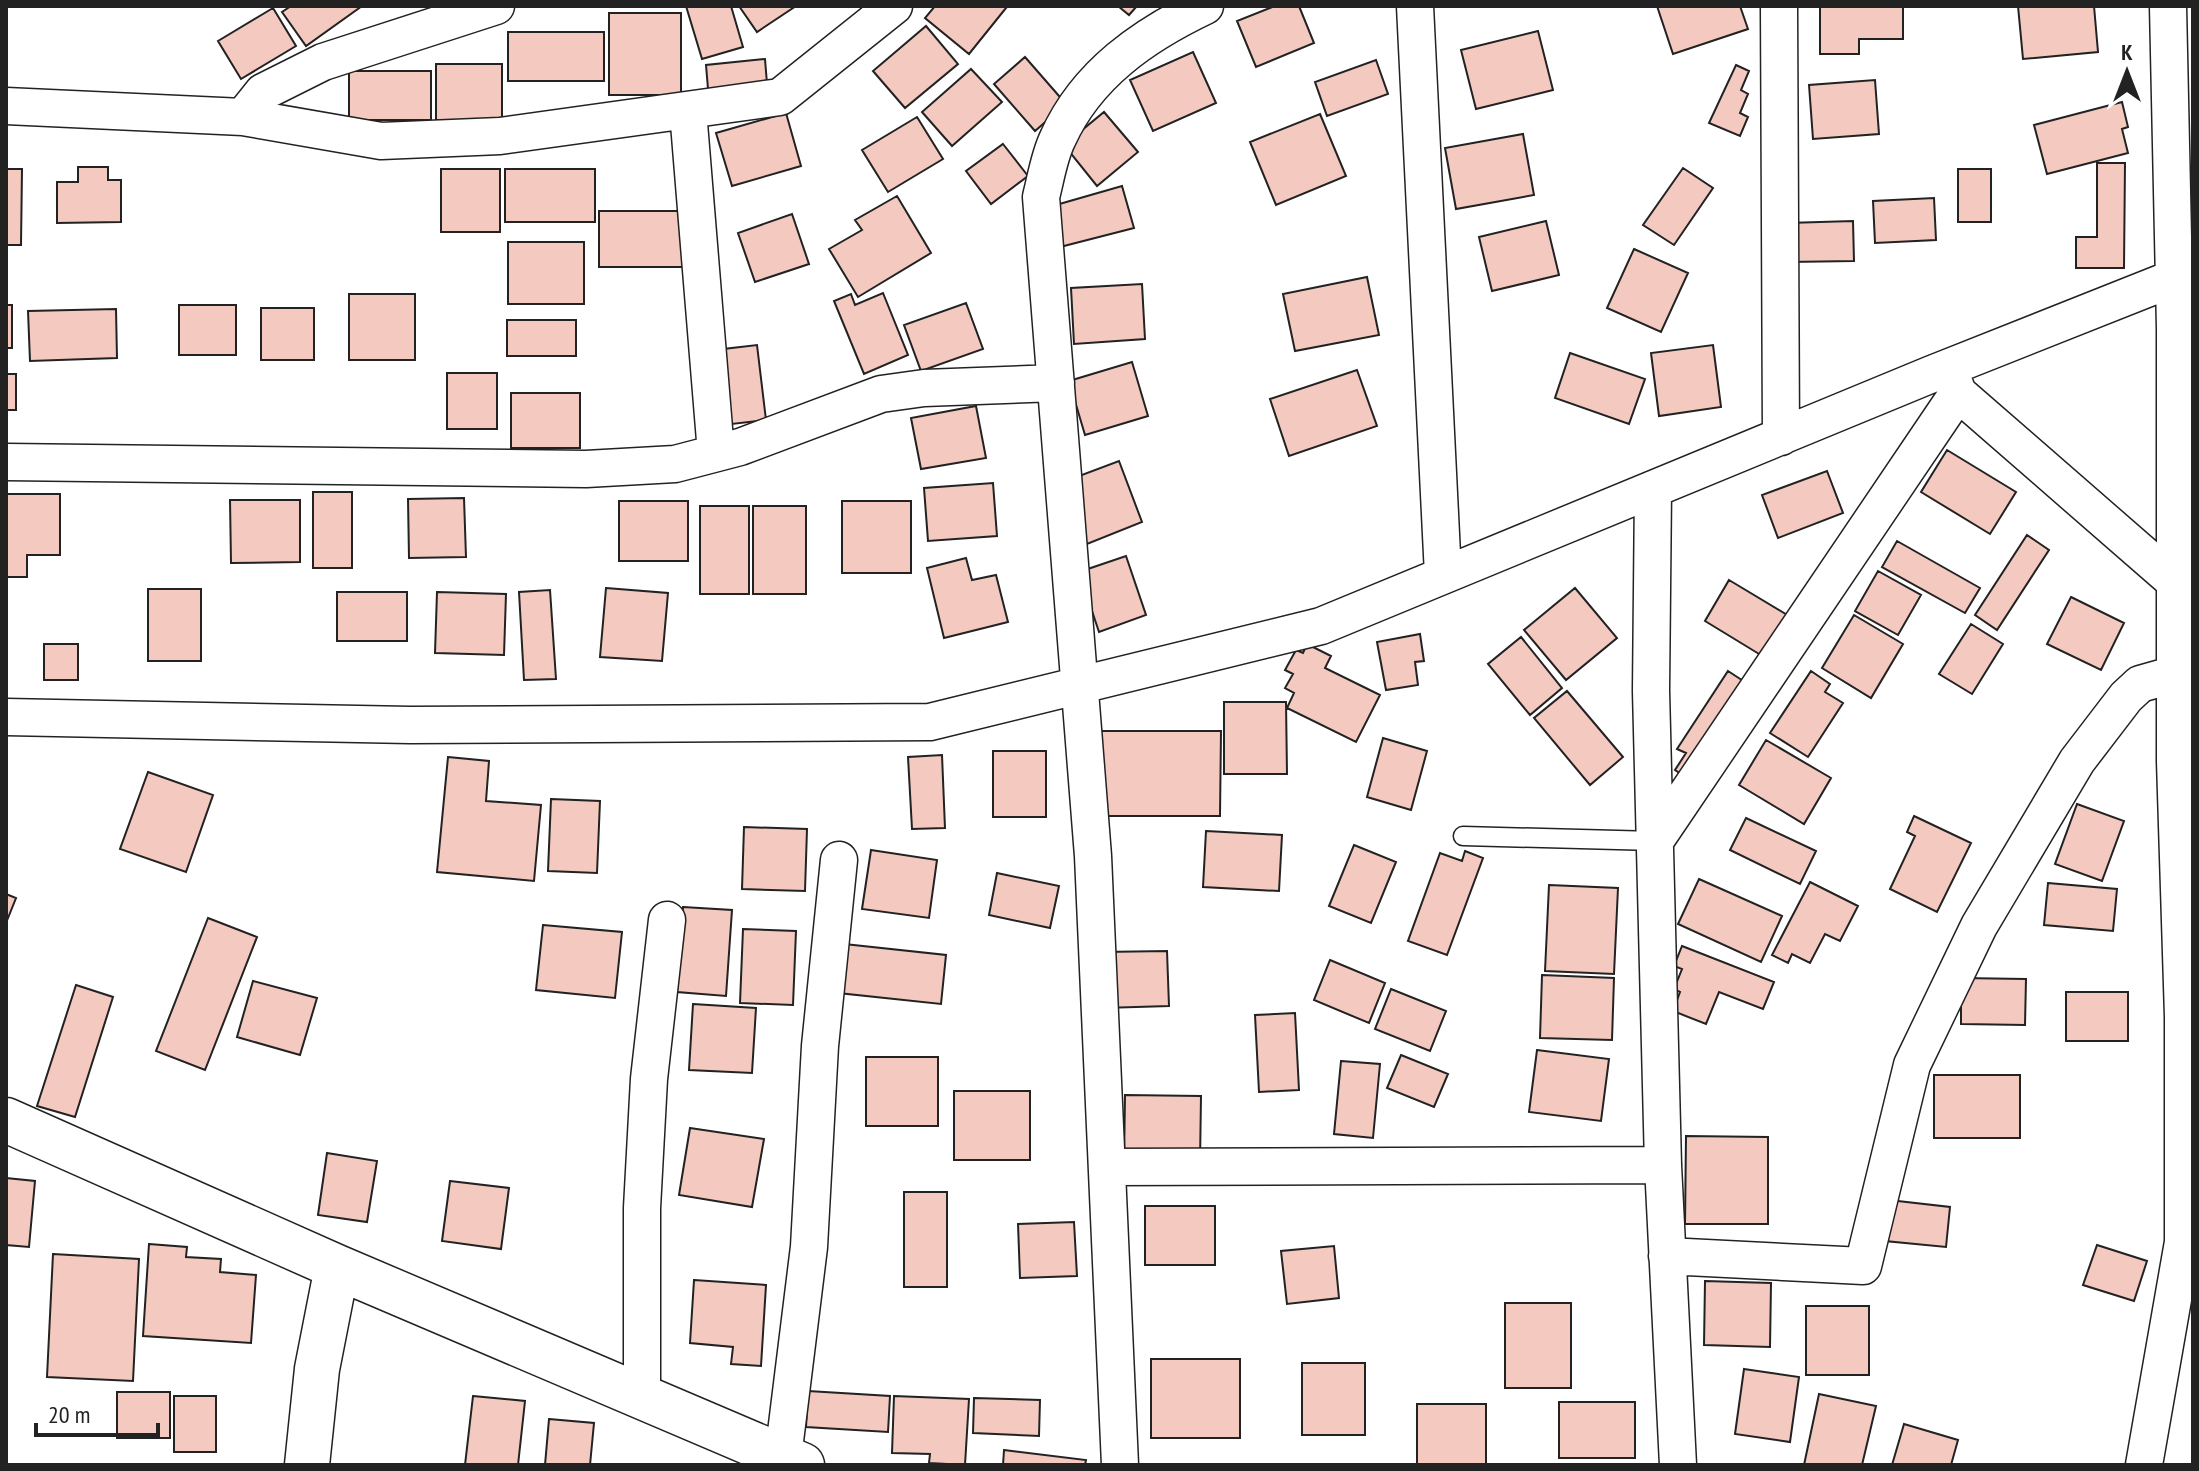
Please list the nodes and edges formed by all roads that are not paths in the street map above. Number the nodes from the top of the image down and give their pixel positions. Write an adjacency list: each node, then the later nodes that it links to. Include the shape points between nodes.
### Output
1 (496, 6): 9 (street, via 323,62 263,92)
2 (894, 6): 8 (street, via 780,97)
3 (1205, 6): 12 (street, via 1165,25 1104,73 1056,140 1041,197)
4 (1415, 6): 17 (street)
5 (1779, 6): 13 (street)
6 (2168, 6): 10 (street)
7 (6, 106): 9 (street)
8 (688, 111): 9 (street, via 500,136 381,141); 14 (street)
9 (243, 117)
10 (2174, 278): 11 (street); 18 (street)
11 (1953, 380): 13 (street); 18 (street); 23 (street)
12 (1056, 383): 14 (street, via 881,394); 20 (street)
13 (1781, 437): 16 (street)
14 (716, 453): 15 (street, via 675,464 586,469)
15 (6, 462)
16 (1653, 489): 17 (street); 23 (street)
17 (1443, 575): 20 (street, via 1321,626)
18 (2175, 582): 19 (street)
19 (2184, 670): 28 (street, via 2175,761); 30 (street, via 2140,684 2126,697 2077,761 1979,926 1912,1065 1863,1266)
20 (1078, 686): 21 (street, via 930,722 410,725); 29 (street, via 1093,856)
21 (6, 717)
22 (1463, 836): 23 (lane)
23 (1655, 841): 27 (street)
24 (839, 860): 34 (street, via 820,1046)
25 (667, 920): 33 (street, via 647,1108)
26 (6, 1120): 31 (main road)
27 (1663, 1165): 29 (street); 30 (street)
28 (2188, 1165): 32 (street)
29 (1107, 1167): 36 (street)
30 (1667, 1256): 37 (street)
31 (337, 1267): 33 (main road); 35 (main road, via 317,1369)
32 (2183, 1302): 38 (street)
33 (642, 1397): 34 (main road)
34 (792, 1461)
35 (307, 1465)
36 (1120, 1465)
37 (1678, 1465)
38 (2144, 1465)

